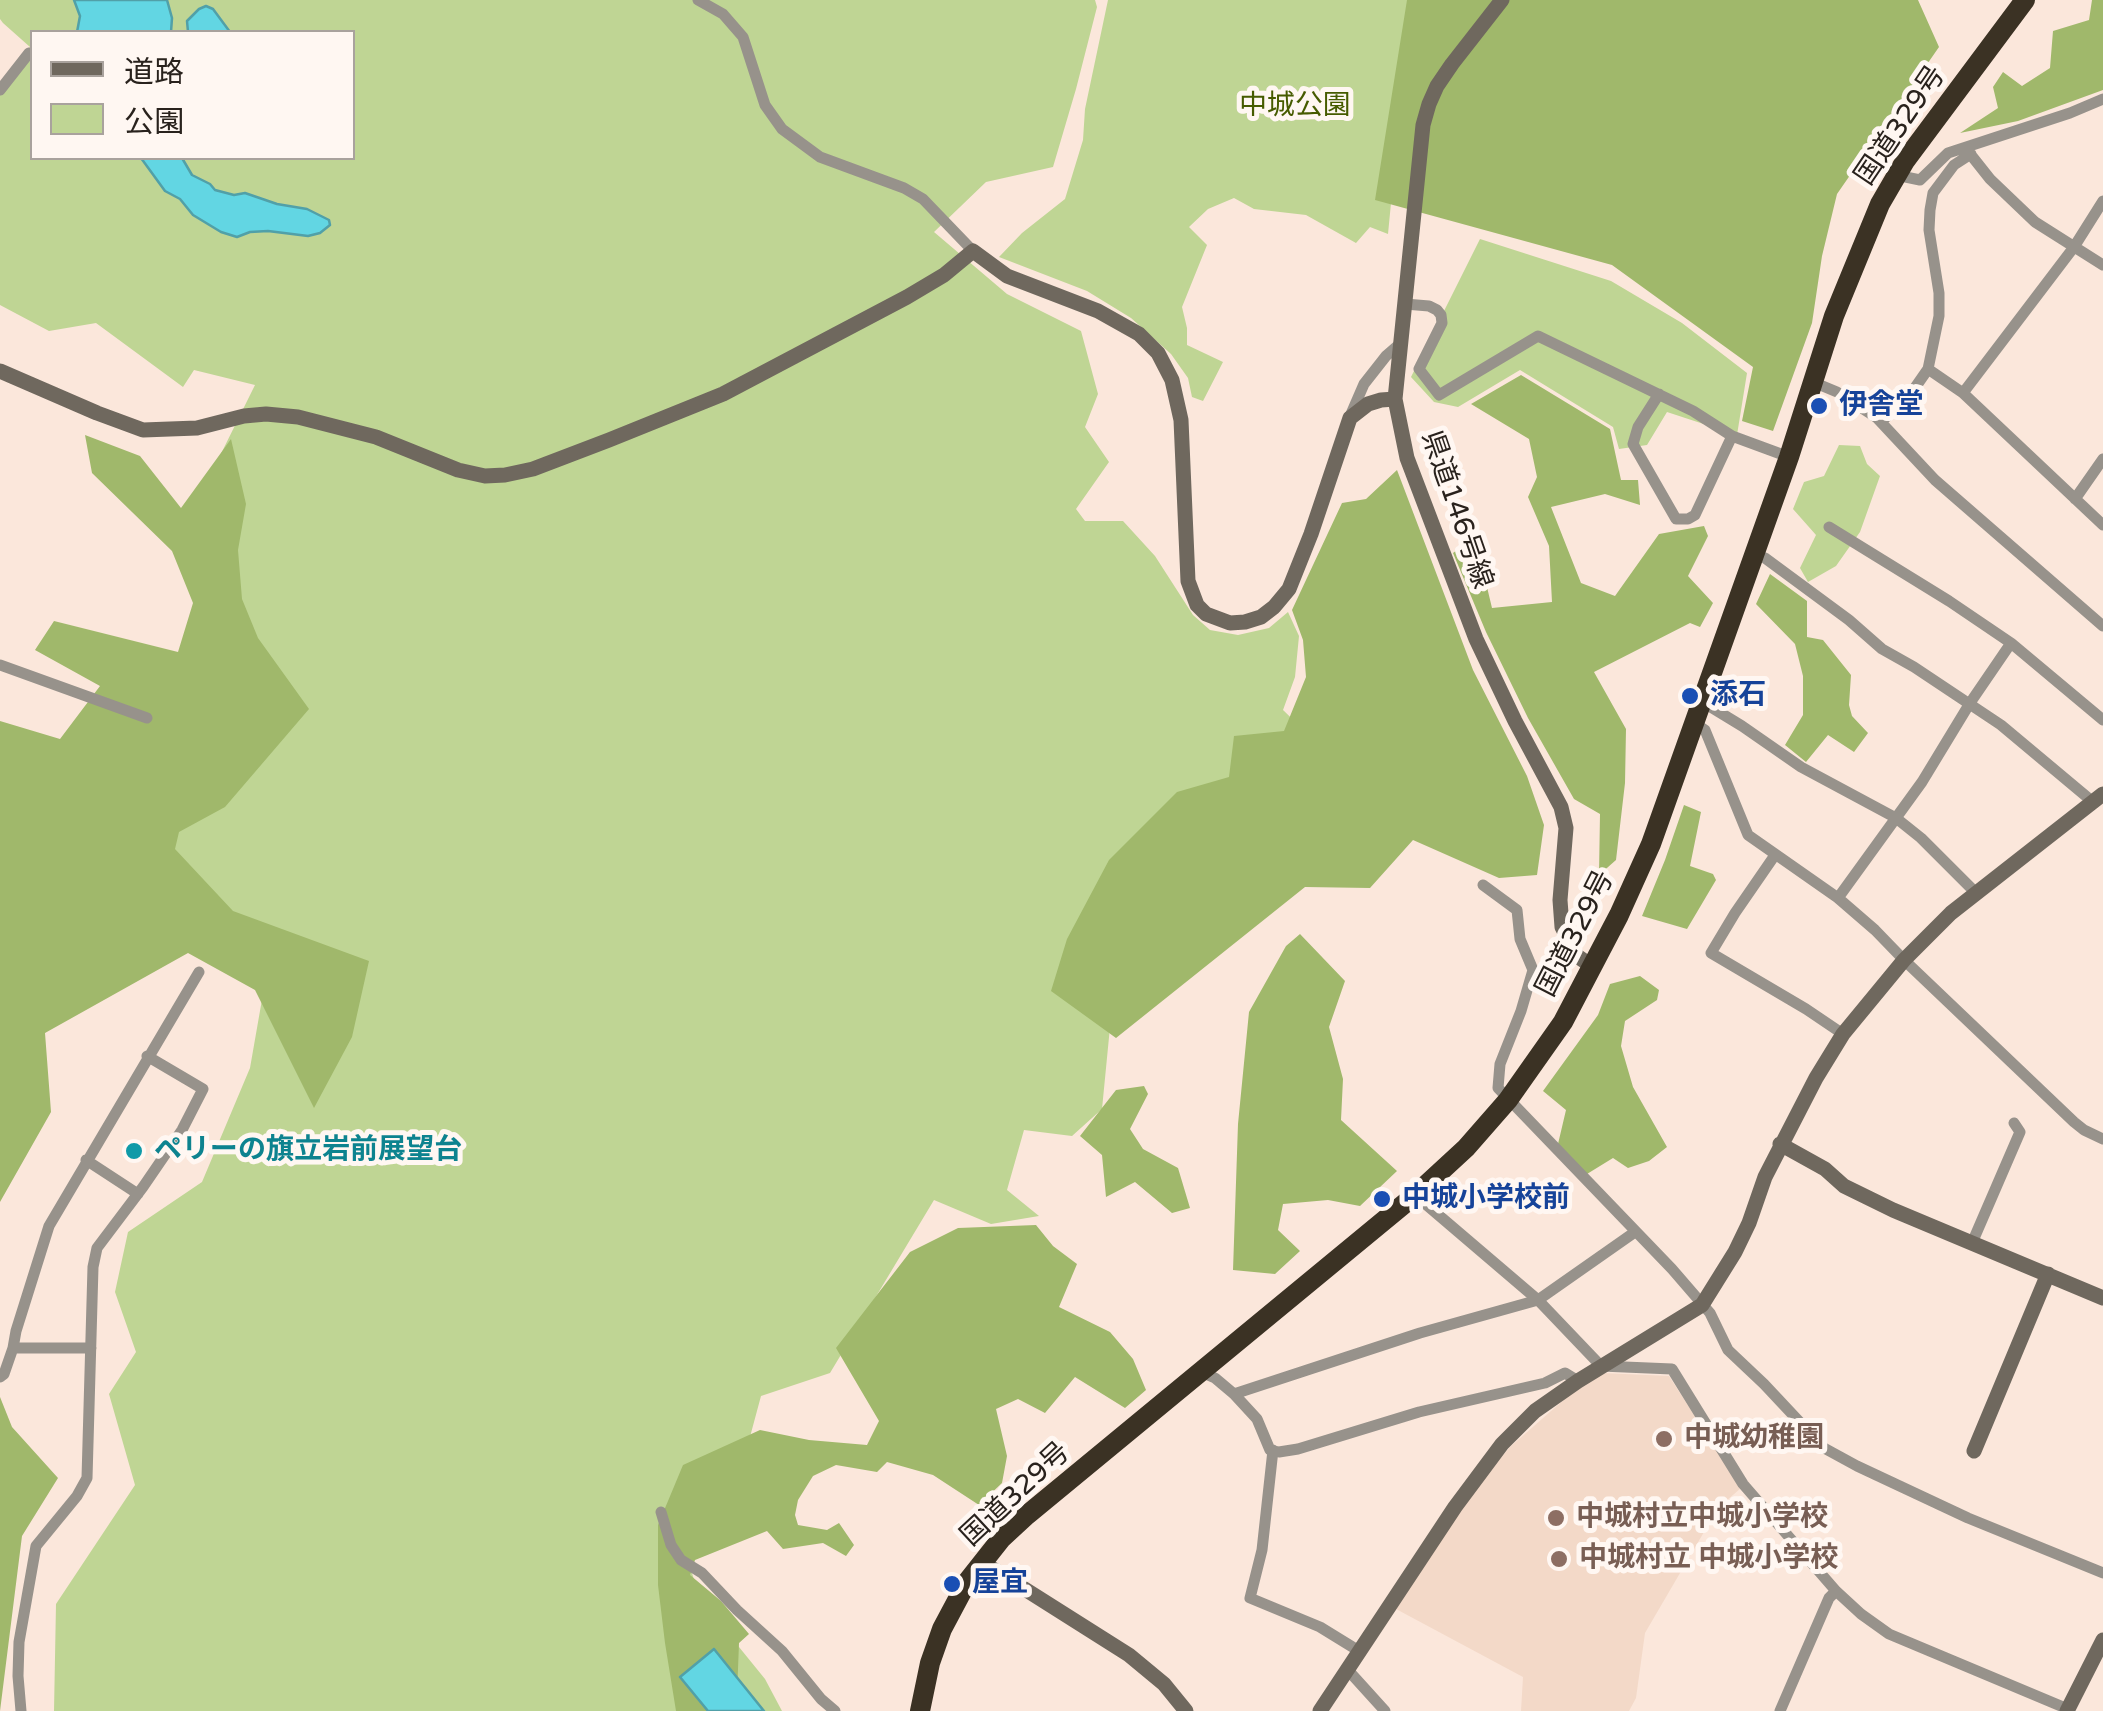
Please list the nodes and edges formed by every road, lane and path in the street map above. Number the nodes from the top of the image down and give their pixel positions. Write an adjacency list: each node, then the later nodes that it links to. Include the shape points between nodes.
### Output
1 (698, 0): 11 (street, via 723,14 743,37 764,105 782,129 820,156 923,199)
2 (1502, 0): 13 (street, 県道146号線, via 1428,104)
3 (2025, 0): 8 (highway, 国道329号)
4 (29, 54): 5 (street)
5 (0, 90)
6 (2103, 99): 7 (street)
7 (1967, 151): 8 (street, via 1948,153 1920,180); 10 (street, via 2035,222); 15 (street, via 1933,193 1928,230 1939,293)
8 (1896, 175): 17 (highway, 国道329号, via 1853,266)
9 (2103, 201): 10 (street)
10 (2074, 246): 12 (street); 18 (street)
11 (973, 252): 16 (street, via 908,296 723,394 505,475 458,470 376,437 298,417 266,414 198,428 143,430); 21 (street, via 1008,276 1098,311 1158,353 1181,420 1188,581 1197,604 1218,620 1261,617 1290,589)
12 (2103, 265)
13 (1405, 304): 14 (street, 県道146号線); 19 (street, via 1429,306 1441,315 1419,369 1439,395 1538,336)
14 (1401, 343): 20 (street, 県道146号線); 21 (street, via 1364,384)
15 (1928, 369): 18 (street); 22 (street)
16 (0, 371)
17 (1814, 382): 22 (street); 24 (highway, 国道329号)
18 (1963, 393): 26 (street)
19 (1658, 394): 23 (street); 23 (street, via 1634,444 1676,518 1695,515)
20 (1395, 399): 21 (street, via 1368,404); 45 (street, 県道146号線, via 1406,458 1476,638 1561,807 1562,927)
21 (1350, 418)
22 (1881, 422): 30 (street, via 1935,480)
23 (1732, 436): 24 (street)
24 (1789, 457): 29 (highway, 国道329号)
25 (2103, 458): 26 (street)
26 (2074, 499): 27 (street)
27 (2103, 525)
28 (1828, 527): 31 (street)
29 (1753, 553): 33 (highway, 国道329号); 34 (street, via 1882,649)
30 (2103, 626)
31 (2011, 643): 34 (street); 36 (street)
32 (0, 665): 35 (street)
33 (1701, 701): 37 (highway, 国道329号); 39 (street, via 1800,767)
34 (1970, 704): 38 (street); 39 (street)
35 (148, 718)
36 (2103, 720)
37 (1693, 722): 40 (street, via 1705,730 1748,835); 45 (highway, 国道329号, via 1651,844)
38 (2098, 798): 42 (street)
39 (1896, 818): 42 (street); 43 (street)
40 (1775, 855): 43 (street); 47 (street, via 1711,954)
41 (1483, 884): 49 (street, via 1516,910 1533,970 1500,1064 1498,1088)
42 (1977, 894): 44 (street)
43 (1838, 898): 44 (street)
44 (1904, 960): 47 (street); 51 (street, via 2074,1122)
45 (1592, 967): 49 (highway, 国道329号)
46 (199, 972): 48 (street)
47 (1843, 1034): 52 (street)
48 (148, 1056): 53 (street); 54 (street, via 203,1089)
49 (1508, 1100): 55 (highway, 国道329号); 56 (street)
50 (2014, 1123): 57 (street, via 2020,1132)
51 (2103, 1139)
52 (1780, 1144): 57 (street, via 1844,1186); 61 (street, via 1735,1252)
53 (86, 1160): 54 (street); 62 (street, via 48,1226)
54 (138, 1194): 63 (street, via 97,1248)
55 (1415, 1196): 60 (street); 65 (highway, 国道329号)
56 (1635, 1232): 60 (street); 61 (street)
57 (1972, 1243): 58 (street)
58 (2048, 1274): 59 (street); 70 (street)
59 (2103, 1298)
60 (1538, 1300): 64 (street); 68 (street)
61 (1702, 1305): 64 (street); 73 (street, via 1728,1350 1824,1448 1968,1518)
62 (13, 1348): 63 (street); 66 (street)
63 (92, 1348): 79 (street, via 87,1478 36,1546 20,1642)
64 (1602, 1366): 67 (street); 74 (street, via 1672,1368 1743,1484)
65 (1201, 1372): 68 (street); 72 (highway, 国道329号, via 1027,1515)
66 (0, 1376)
67 (1578, 1381): 69 (street, via 1566,1372 1546,1383); 76 (street, via 1502,1444)
68 (1234, 1394): 69 (street)
69 (1273, 1450): 76 (street, via 1250,1598 1320,1626)
70 (1974, 1451)
71 (661, 1512): 80 (street, via 681,1560 782,1651)
72 (982, 1562): 81 (highway, 国道329号, via 942,1630); 82 (street, via 1129,1655)
73 (2103, 1573)
74 (1836, 1591): 78 (street, via 1889,1634); 85 (street)
75 (2103, 1640): 78 (street)
76 (1359, 1651): 77 (street)
77 (1347, 1669): 83 (street); 84 (street)
78 (2068, 1710)
79 (21, 1711)
80 (835, 1711)
81 (920, 1711)
82 (1186, 1711)
83 (1320, 1711)
84 (1385, 1711)
85 (1780, 1711)

